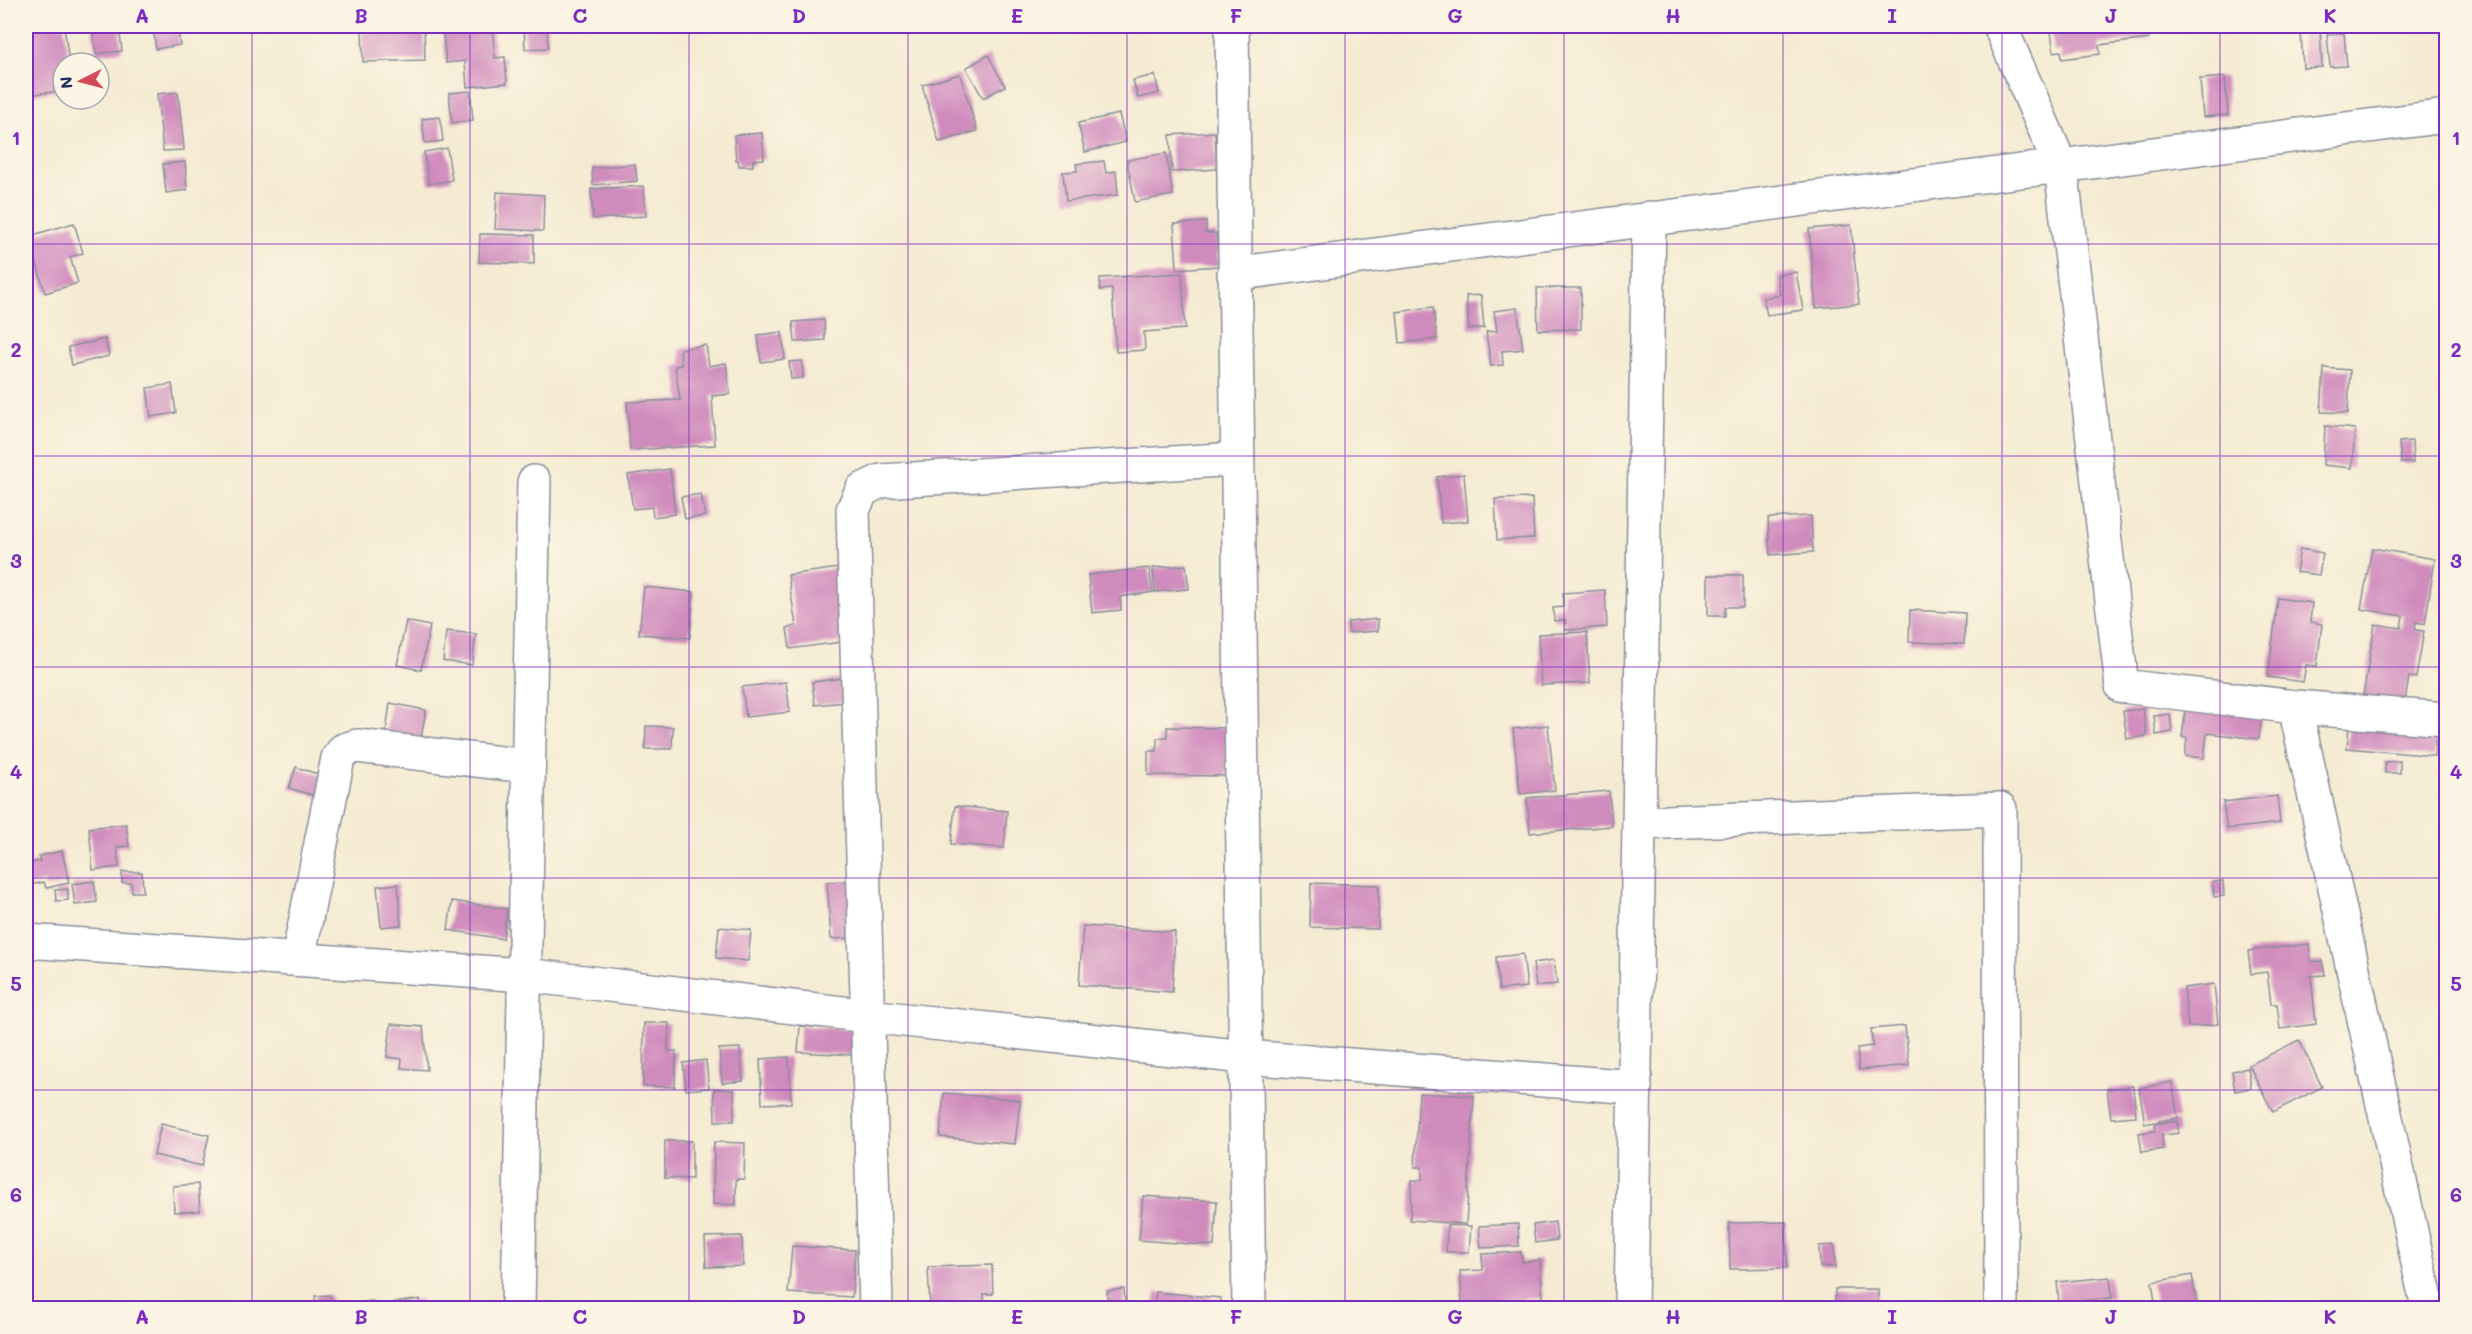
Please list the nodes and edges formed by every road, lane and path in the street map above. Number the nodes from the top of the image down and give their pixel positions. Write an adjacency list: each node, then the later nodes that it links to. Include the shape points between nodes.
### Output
1 (1232, 26): 6 (street)
2 (2000, 26): 4 (street)
3 (2446, 116): 4 (street)
4 (2061, 167): 5 (street); 9 (street, via 2122,686)
5 (1649, 218): 6 (street); 12 (street)
6 (1234, 274): 7 (street)
7 (1237, 459): 16 (street, via 881,481 862,490 852,510); 17 (street)
8 (534, 482): 11 (street)
9 (2295, 707): 10 (street); 24 (street)
10 (2446, 719)
11 (527, 766): 14 (street, via 357,746 344,750 338,758); 15 (street)
12 (1639, 823): 18 (street); 23 (street, via 2000,809)
13 (26, 941): 14 (street)
14 (298, 959): 15 (street)
15 (525, 975): 16 (street); 19 (street)
16 (868, 1016): 17 (street); 20 (street)
17 (1245, 1057): 18 (street); 21 (street)
18 (1635, 1087): 22 (street)
19 (518, 1308)
20 (876, 1308)
21 (1249, 1308)
22 (1631, 1308)
23 (2001, 1308)
24 (2428, 1308)

